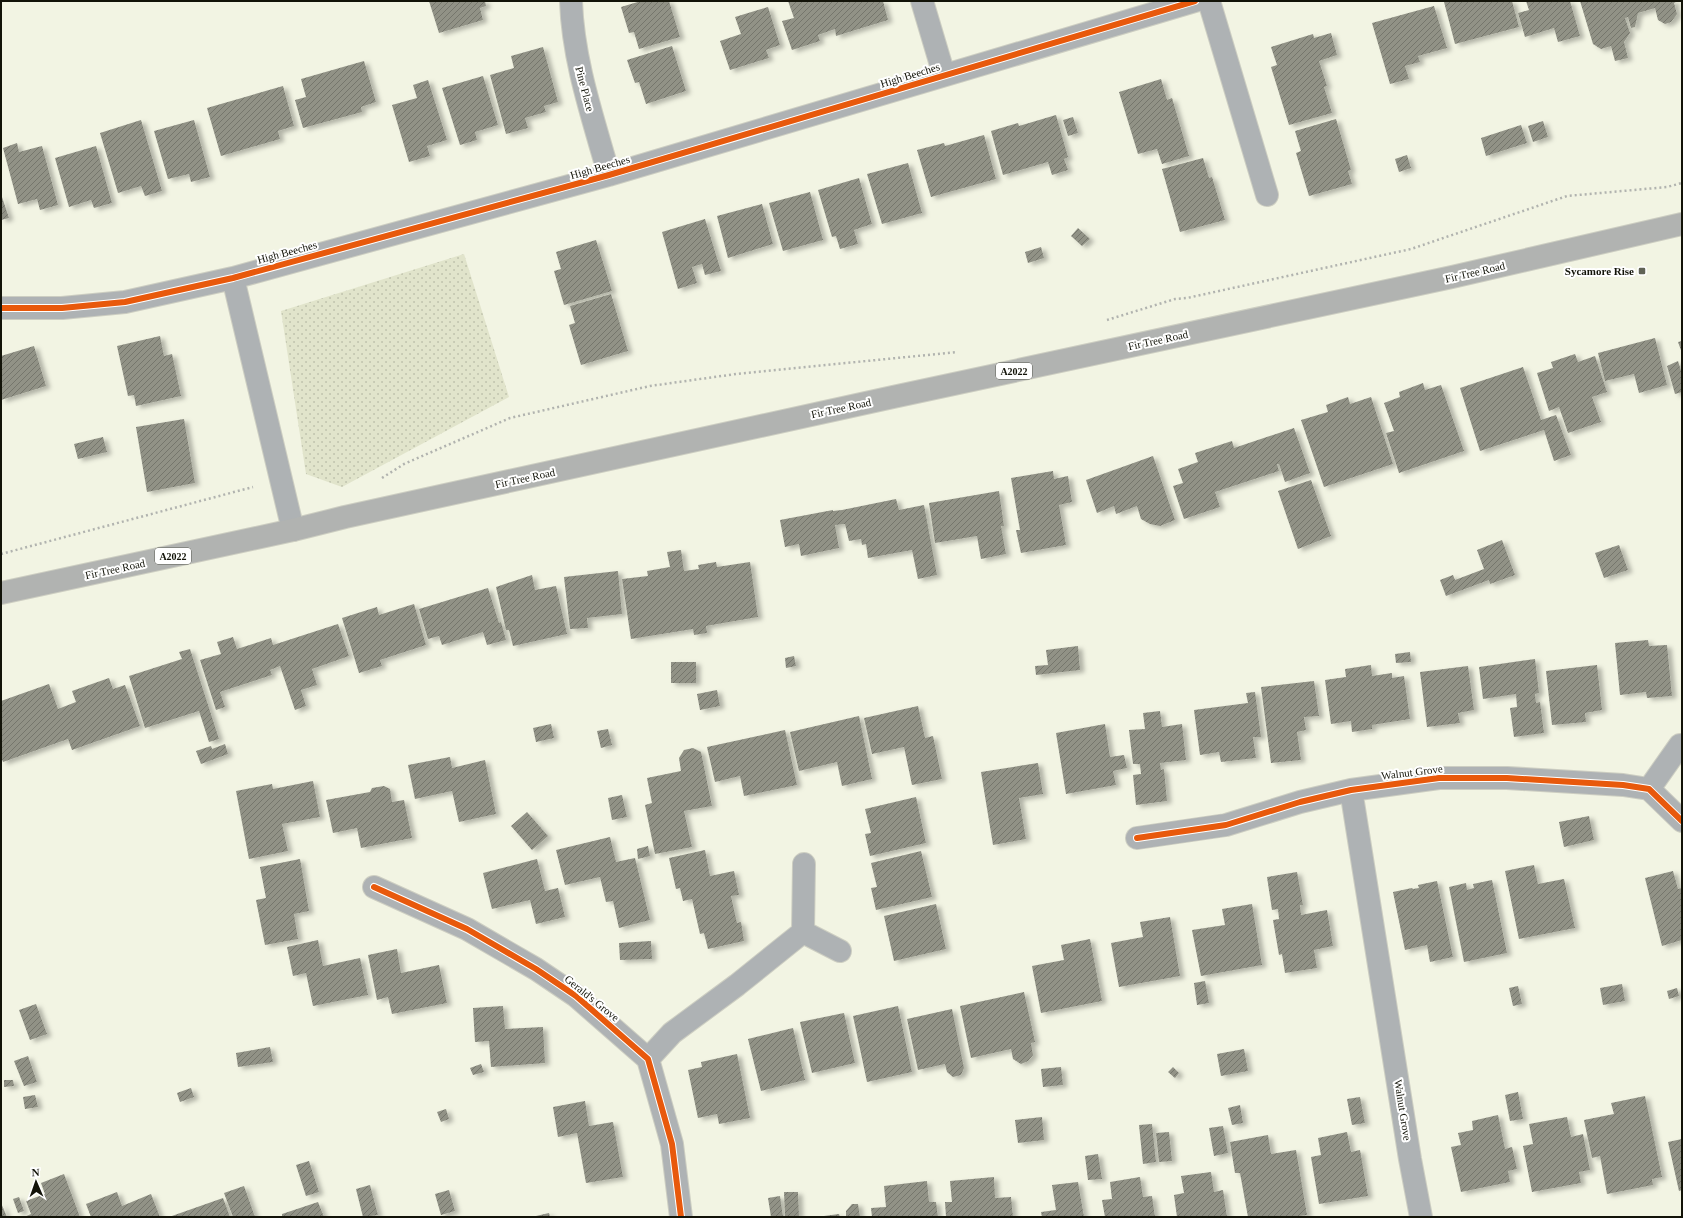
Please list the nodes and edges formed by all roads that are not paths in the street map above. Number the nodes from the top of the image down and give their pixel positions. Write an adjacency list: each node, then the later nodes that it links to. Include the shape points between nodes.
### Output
1 (571, 1): 6 (street, Pine Place, via 576,54)
2 (922, 1): 5 (street)
3 (1195, 1): 5 (street, High Beeches)
4 (1209, 1): 7 (street)
5 (944, 75): 6 (street, High Beeches)
6 (609, 175): 9 (street, High Beeches)
7 (1267, 194)
8 (1682, 224): 11 (main road, Fir Tree Road / A2022, via 1444,279 893,396)
9 (233, 278): 10 (street, High Beeches, via 125,302 62,308); 11 (street)
10 (1, 308)
11 (293, 530): 12 (main road, Fir Tree Road / A2022)
12 (1, 593)
13 (1680, 745): 14 (street)
14 (1649, 789): 15 (street, Walnut Grove, via 1507,778 1446,778); 16 (street)
15 (1351, 790): 17 (street, Walnut Grove, via 1300,802 1226,825); 24 (street, Walnut Grove)
16 (1682, 821)
17 (1137, 838)
18 (804, 864): 20 (street)
19 (374, 888): 22 (street, Gerald's Grove, via 467,929 536,969 576,996)
20 (803, 932): 21 (street); 22 (street, via 672,1033)
21 (840, 951)
22 (648, 1059): 23 (street, via 672,1144)
23 (681, 1217)
24 (1421, 1217)

